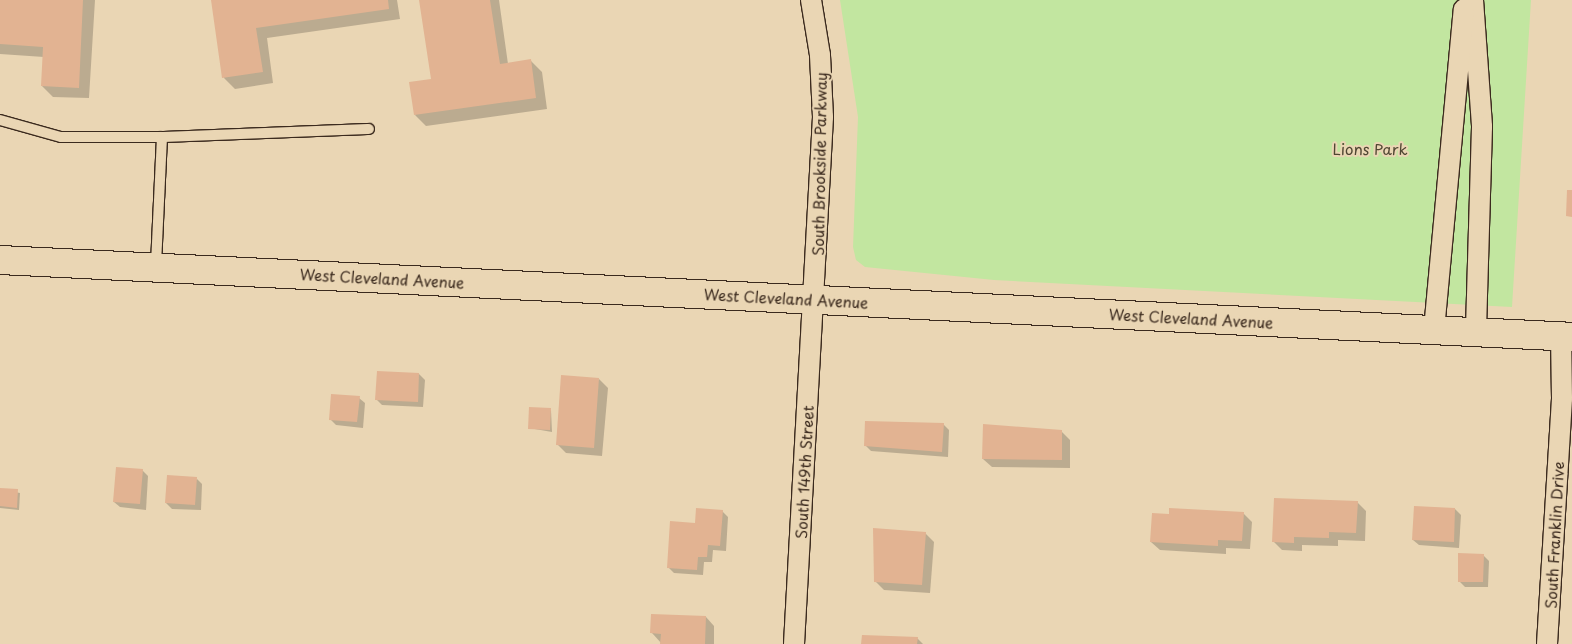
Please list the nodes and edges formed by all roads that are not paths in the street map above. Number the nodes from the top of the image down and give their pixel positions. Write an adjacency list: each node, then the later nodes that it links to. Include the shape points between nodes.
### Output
1 (811, 0): 9 (street, South Brookside Parkway, via 820,55 823,117)
2 (1464, 0): 10 (street)
3 (1473, 0): 11 (street, via 1482,127)
4 (0, 120): 6 (lane, via 61,138)
5 (369, 129): 6 (lane)
6 (162, 136): 8 (lane)
7 (0, 260): 8 (main road, West Cleveland Avenue)
8 (156, 267): 9 (main road, West Cleveland Avenue)
9 (814, 299): 10 (main road, West Cleveland Avenue); 13 (street, South 149th Street)
10 (1434, 330): 11 (main road, West Cleveland Avenue)
11 (1476, 332): 12 (main road, West Cleveland Avenue)
12 (1566, 337): 14 (street, South Franklin Drive)
13 (794, 644)
14 (1548, 644)

